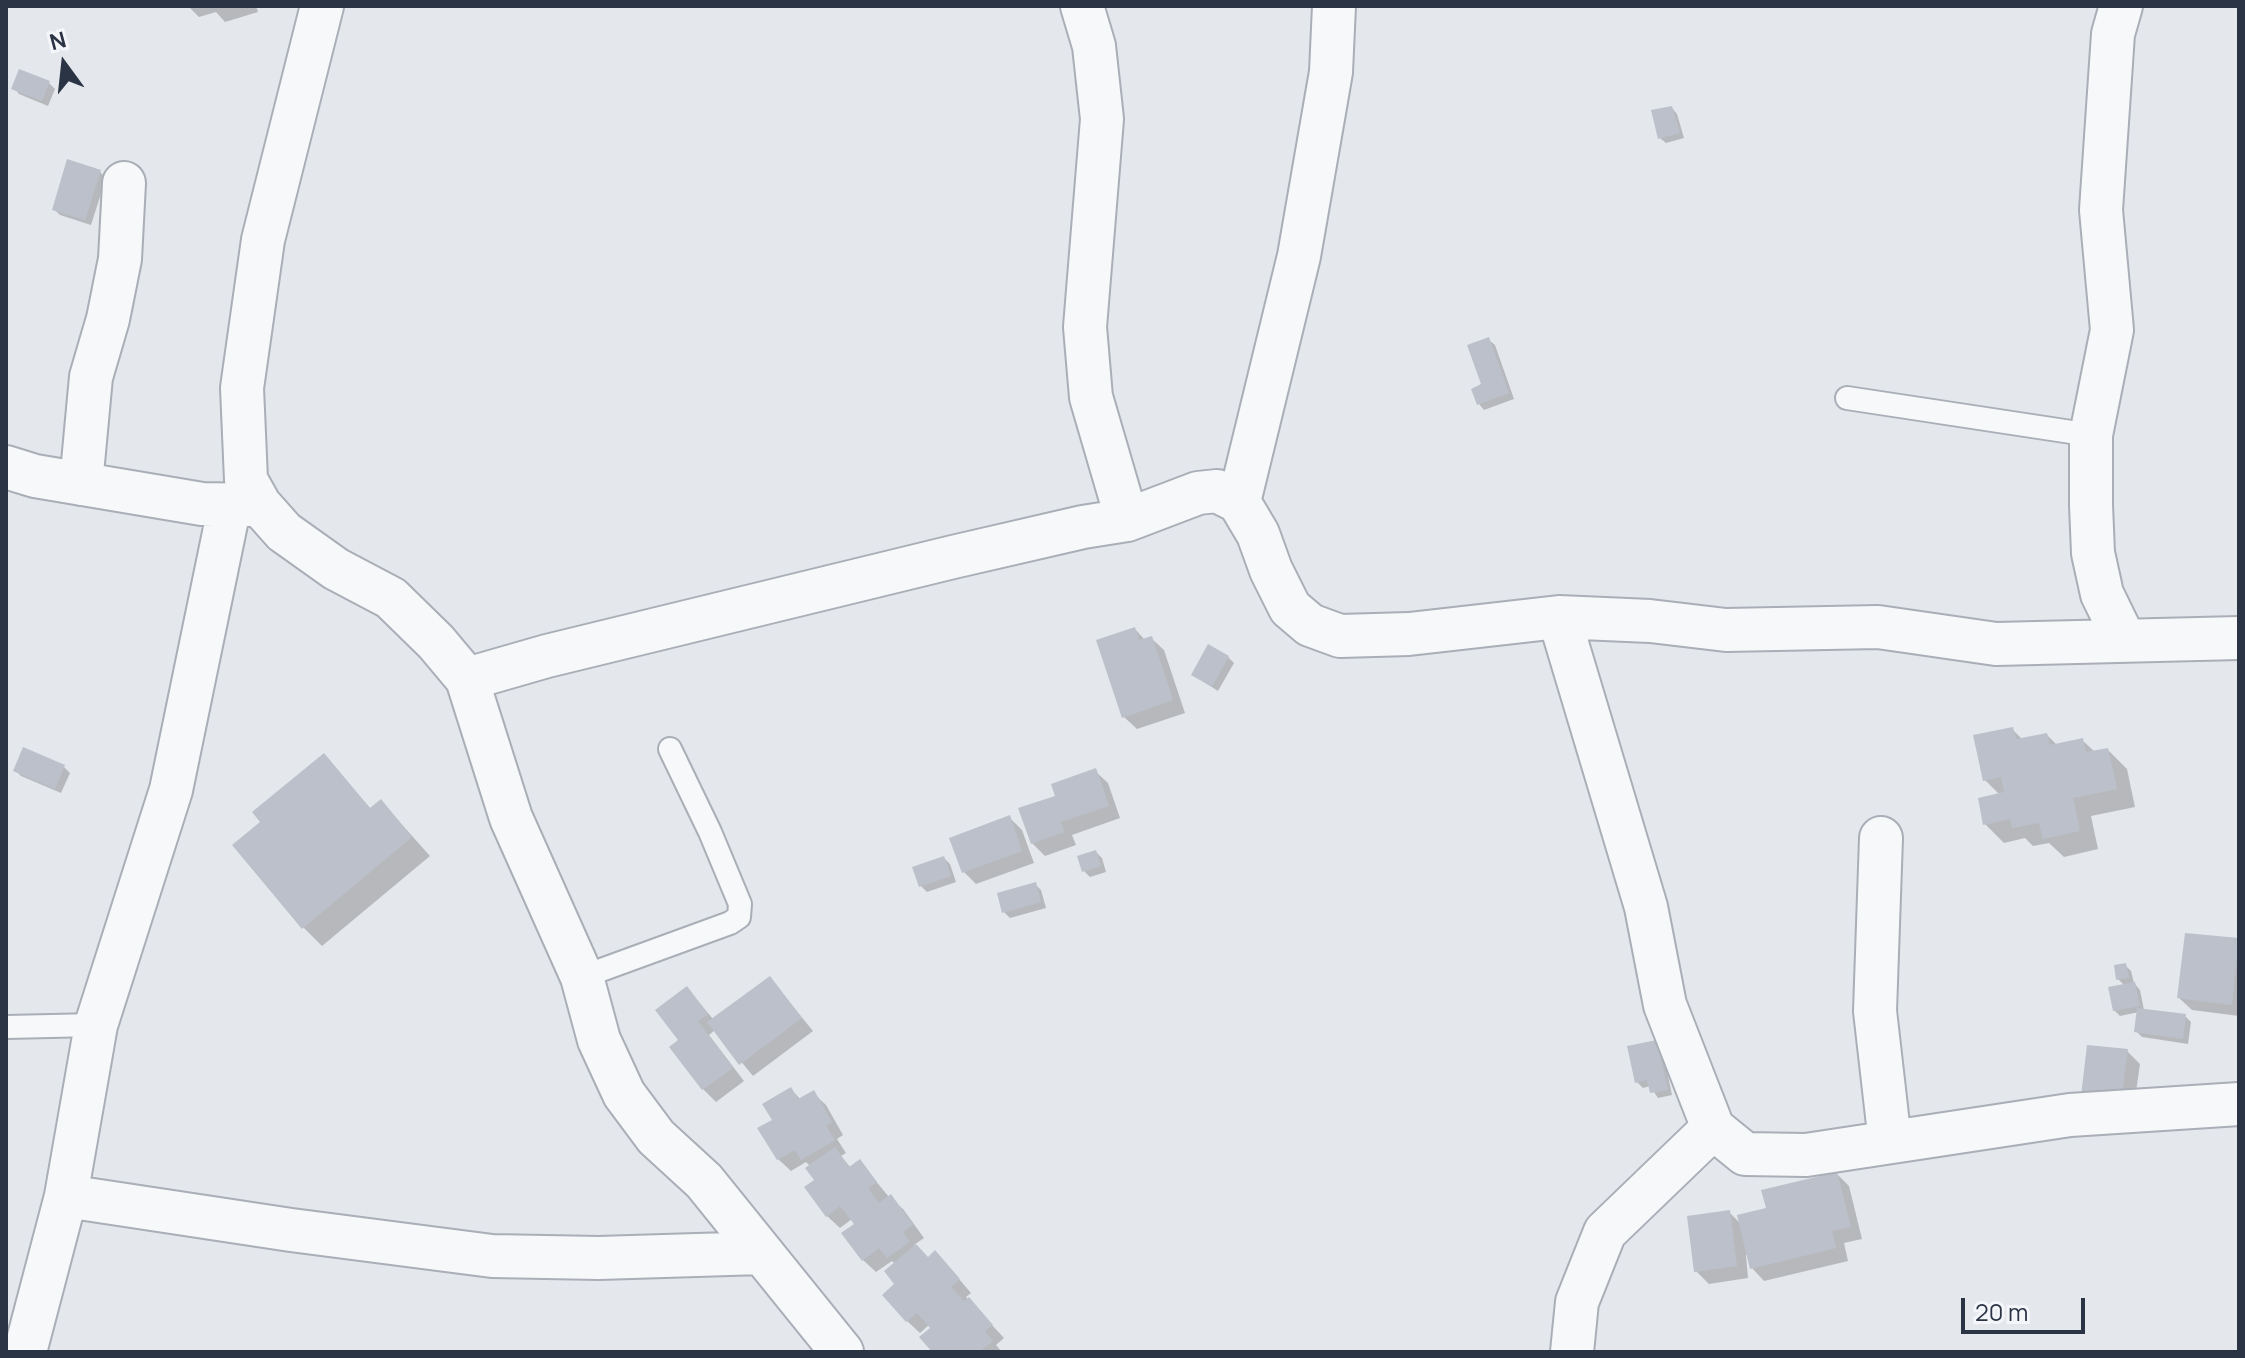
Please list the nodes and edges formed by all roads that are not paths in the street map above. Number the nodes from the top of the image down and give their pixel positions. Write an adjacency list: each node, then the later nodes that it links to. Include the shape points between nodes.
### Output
1 (322, 6): 11 (street, via 263,240 242,388)
2 (1082, 6): 12 (street, via 1094,46 1102,119 1085,327 1091,397)
3 (1334, 6): 10 (street, via 1331,72 1299,256)
4 (2121, 6): 7 (street, via 2113,34 2101,210 2112,330)
5 (124, 183): 9 (street, via 120,259 91,377)
6 (1847, 398): 7 (lane)
7 (2091, 435): 15 (street, via 2093,553 2102,594)
8 (6, 467): 9 (street)
9 (81, 484): 11 (street, via 202,504)
10 (1239, 502): 12 (street, via 1217,491 1198,493); 13 (street, via 1290,608 1310,625 1340,636)
11 (245, 504): 16 (street, via 336,569 391,598); 20 (street, via 171,790)
12 (1127, 520): 16 (street, via 953,557)
13 (1559, 617): 15 (street, via 1726,630 1878,627 1996,644); 23 (street, via 1646,907 1665,1005)
14 (2239, 638): 15 (street)
15 (2124, 639)
16 (467, 679): 19 (street, via 511,818)
17 (670, 749): 19 (lane, via 740,904 739,917)
18 (1881, 838): 24 (street, via 1875,1011)
19 (582, 977): 26 (street, via 599,1040 624,1094 656,1137 704,1181)
20 (96, 1025): 21 (lane); 25 (street)
21 (6, 1027)
22 (2239, 1104): 24 (street, via 2070,1115)
23 (1713, 1128): 24 (street, via 1745,1154 1806,1155); 29 (street, via 1605,1232 1577,1302)
24 (1890, 1142)
25 (66, 1196): 26 (street, via 492,1256); 27 (street)
26 (762, 1253): 28 (street)
27 (25, 1352)
28 (842, 1352)
29 (1572, 1352)

